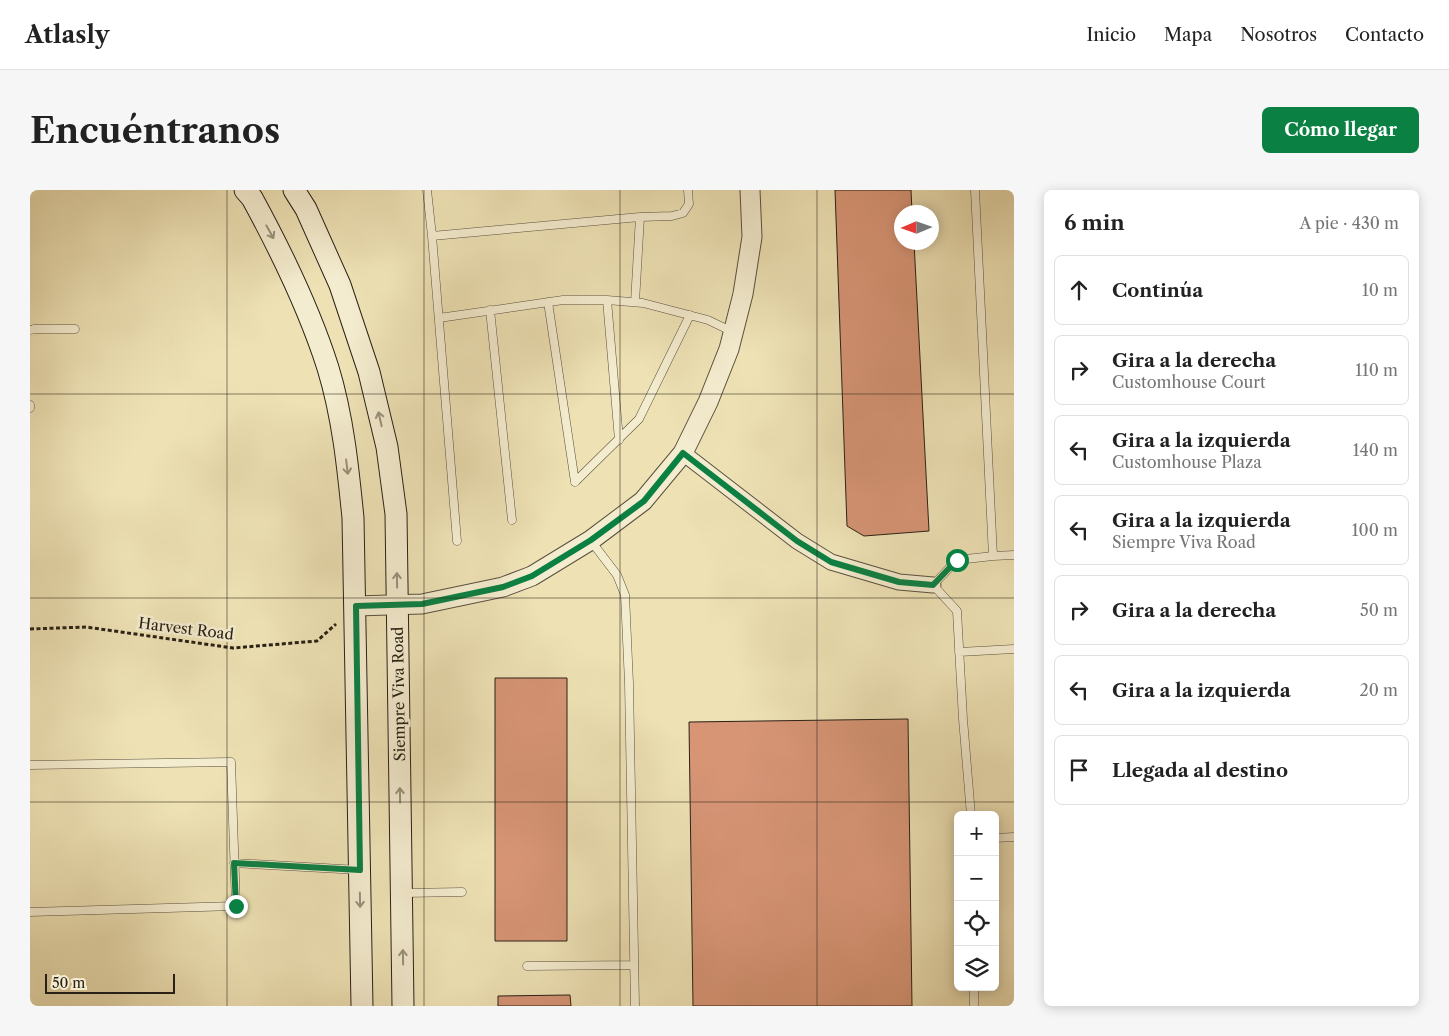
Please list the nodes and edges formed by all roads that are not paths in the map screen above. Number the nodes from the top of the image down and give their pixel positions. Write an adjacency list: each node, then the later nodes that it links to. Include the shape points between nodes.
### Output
1 (245, 190): 27 (main road, one-way to 27, via 284,257 328,370 345,444 352,509)
2 (294, 190): 26 (main road, Siempre Viva Road, one-way to 2, via 396,514 387,448 369,372 340,285 306,209)
3 (427, 190): 8 (lane)
4 (688, 190): 7 (lane, via 689,204 684,212 672,216)
5 (750, 190): 17 (street, via 752,237)
6 (975, 190): 24 (lane)
7 (640, 217): 8 (lane); 11 (lane)
8 (432, 236): 14 (lane)
9 (607, 300): 10 (lane); 11 (lane); 18 (lane)
10 (548, 302): 12 (lane); 18 (lane, via 575,482)
11 (635, 302): 13 (lane)
12 (490, 310): 14 (lane); 20 (lane)
13 (690, 315): 17 (lane); 18 (lane, via 638,419)
14 (439, 318): 22 (lane)
15 (75, 329): 16 (lane)
16 (30, 330)
17 (733, 332): 19 (street, via 708,402)
18 (619, 440)
19 (683, 453): 21 (street, via 644,501); 25 (street, via 797,541 831,562 899,582)
20 (512, 520)
21 (591, 540): 26 (street, via 532,576 503,587 422,604); 39 (lane, via 617,575 625,595)
22 (457, 541)
23 (1014, 555): 24 (lane)
24 (993, 556): 25 (lane, via 957,560)
25 (933, 585): 29 (lane, via 957,611)
26 (398, 605): 27 (street); 37 (main road, Siempre Viva Road, one-way to 26)
27 (356, 606): 35 (main road)
28 (1014, 649): 29 (lane)
29 (959, 652): 31 (lane)
30 (30, 765): 34 (lane, via 231,762)
31 (972, 811)
32 (1014, 837): 33 (lane)
33 (999, 838)
34 (234, 863): 35 (lane); 38 (lane, via 236,906)
35 (360, 870): 42 (main road, one-way to 42)
36 (462, 892): 37 (lane)
37 (402, 893): 43 (main road, Siempre Viva Road, one-way to 37)
38 (30, 912)
39 (634, 965): 40 (lane); 44 (lane)
40 (526, 966)
41 (974, 991): 45 (lane)
42 (362, 1006)
43 (403, 1006)
44 (635, 1006)
45 (974, 1006)

